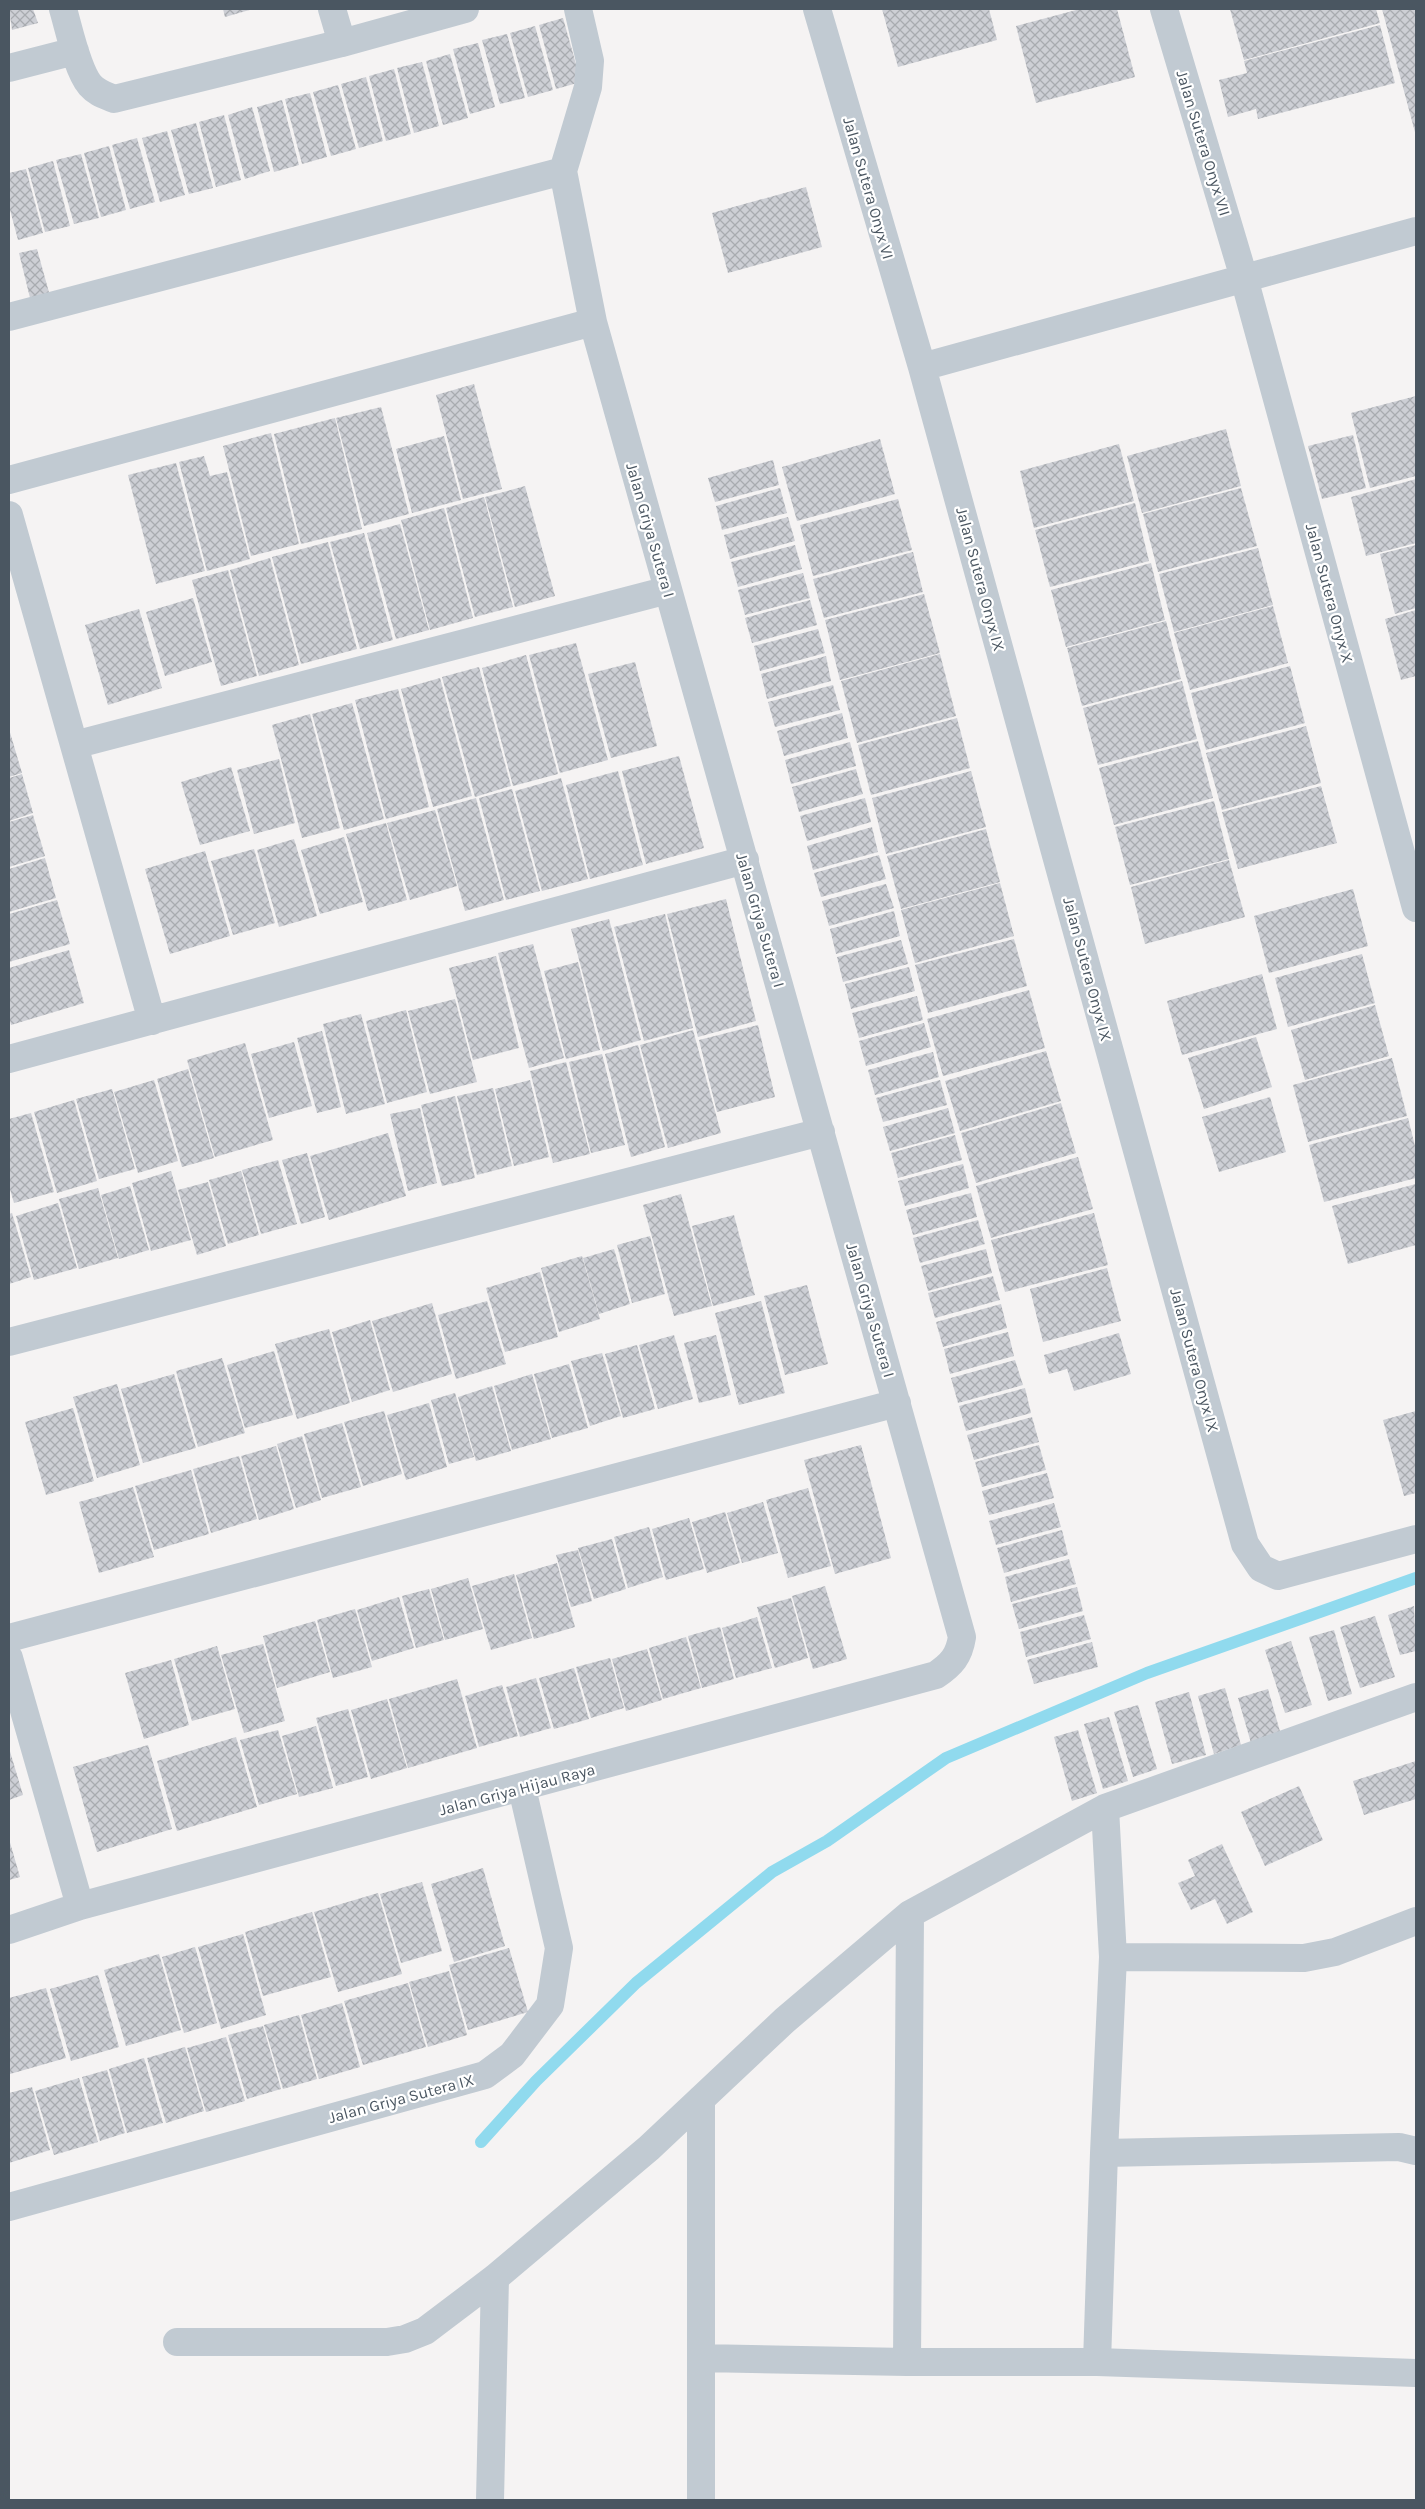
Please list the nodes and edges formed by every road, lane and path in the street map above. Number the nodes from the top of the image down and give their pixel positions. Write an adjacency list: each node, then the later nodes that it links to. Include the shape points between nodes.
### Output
1 (63, 9): 8 (street)
2 (332, 9): 7 (street)
3 (465, 9): 7 (street)
4 (578, 9): 10 (street, via 590,62 588,88)
5 (816, 9): 15 (street, Jalan Sutera Onyx VI)
6 (1164, 9): 12 (street, Jalan Sutera Onyx VII)
7 (342, 42): 8 (street, via 114,98 99,93 90,85)
8 (75, 51): 9 (street)
9 (9, 68)
10 (564, 171): 13 (street); 14 (street, Jalan Griya Sutera I)
11 (1416, 230): 12 (street)
12 (1244, 278): 15 (street); 21 (street, Jalan Sutera Onyx X)
13 (10, 312)
14 (593, 322): 16 (street); 18 (street, Jalan Griya Sutera I)
15 (922, 367): 27 (street, Jalan Sutera Onyx IX, via 1245,1544 1261,1568 1278,1576)
16 (9, 480)
17 (9, 515): 19 (street)
18 (668, 590): 19 (street); 20 (street, Jalan Griya Sutera I)
19 (74, 746): 22 (street)
20 (745, 860): 22 (street); 24 (street, Jalan Griya Sutera I)
21 (1416, 908)
22 (152, 1021): 23 (street)
23 (9, 1059)
24 (821, 1132): 25 (street); 26 (street, Jalan Griya Sutera I)
25 (9, 1342)
26 (897, 1403): 28 (street); 30 (street, Jalan Griya Sutera I, via 962,1637 960,1651)
27 (1416, 1539)
28 (9, 1638)
29 (9, 1658): 34 (street)
30 (951, 1664): 32 (street, Jalan Griya Hijau Raya, via 936,1675)
31 (1416, 1696): 33 (street)
32 (522, 1788): 34 (street, Jalan Griya Hijau Raya); 42 (street, Jalan Griya Sutera IX, via 559,1948 550,2005 512,2055 485,2075)
33 (1105, 1808): 35 (street); 38 (street)
34 (80, 1906): 37 (street)
35 (910, 1914): 39 (street, via 785,2020); 46 (street)
36 (1416, 1921): 38 (street, via 1335,1952 1304,1958)
37 (9, 1930)
38 (1113, 1957): 41 (street)
39 (701, 2099): 43 (street, via 649,2148); 45 (street)
40 (1411, 2147): 41 (street)
41 (1104, 2153): 47 (street)
42 (9, 2207)
43 (495, 2278): 44 (street, via 425,2331 405,2339 387,2342); 49 (street)
44 (177, 2342)
45 (701, 2358): 46 (street); 50 (street)
46 (907, 2362): 47 (street)
47 (1097, 2362): 48 (street)
48 (1416, 2374)
49 (490, 2500)
50 (701, 2500)

